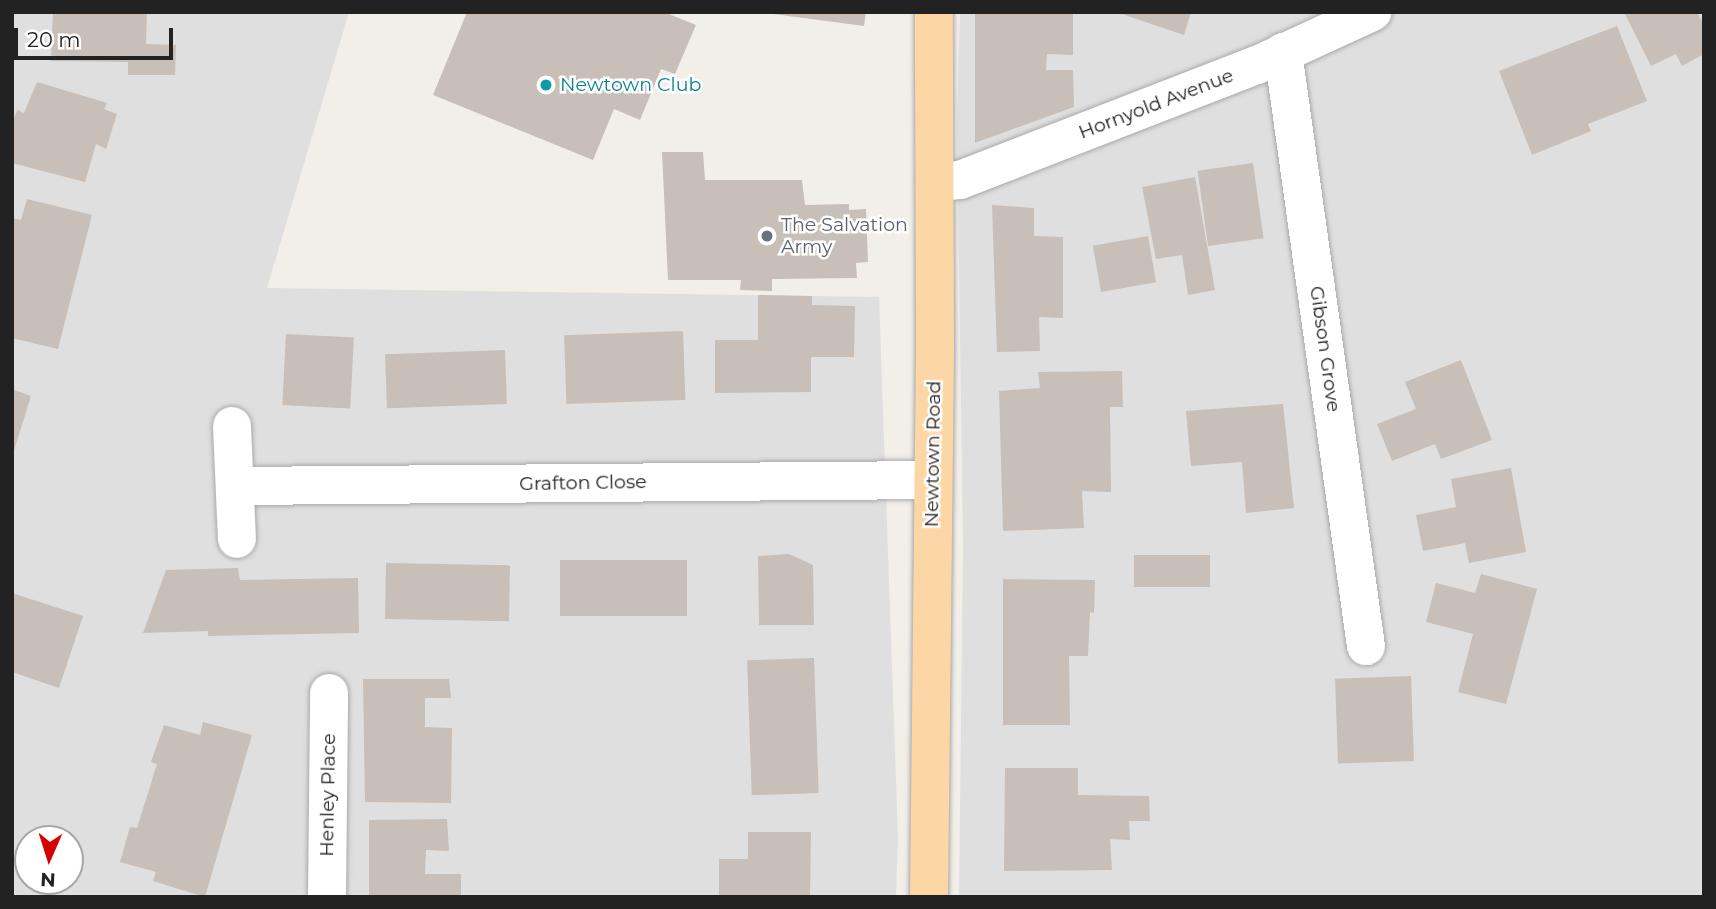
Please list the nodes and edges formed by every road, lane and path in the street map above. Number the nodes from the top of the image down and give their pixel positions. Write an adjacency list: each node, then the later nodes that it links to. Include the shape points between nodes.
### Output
1 (934, 12): 4 (main road, Newtown Road)
2 (1372, 12): 3 (street, Hornyold Avenue)
3 (1283, 52): 4 (street, Hornyold Avenue, via 960,180); 9 (street, Gibson Grove)
4 (936, 183): 6 (main road, Newtown Road)
5 (232, 426): 7 (street)
6 (931, 480): 7 (street, Grafton Close); 12 (main road, Newtown Road)
7 (235, 486): 8 (street)
8 (237, 539)
9 (1366, 646)
10 (329, 693): 11 (street, Henley Place)
11 (327, 897)
12 (929, 897)

